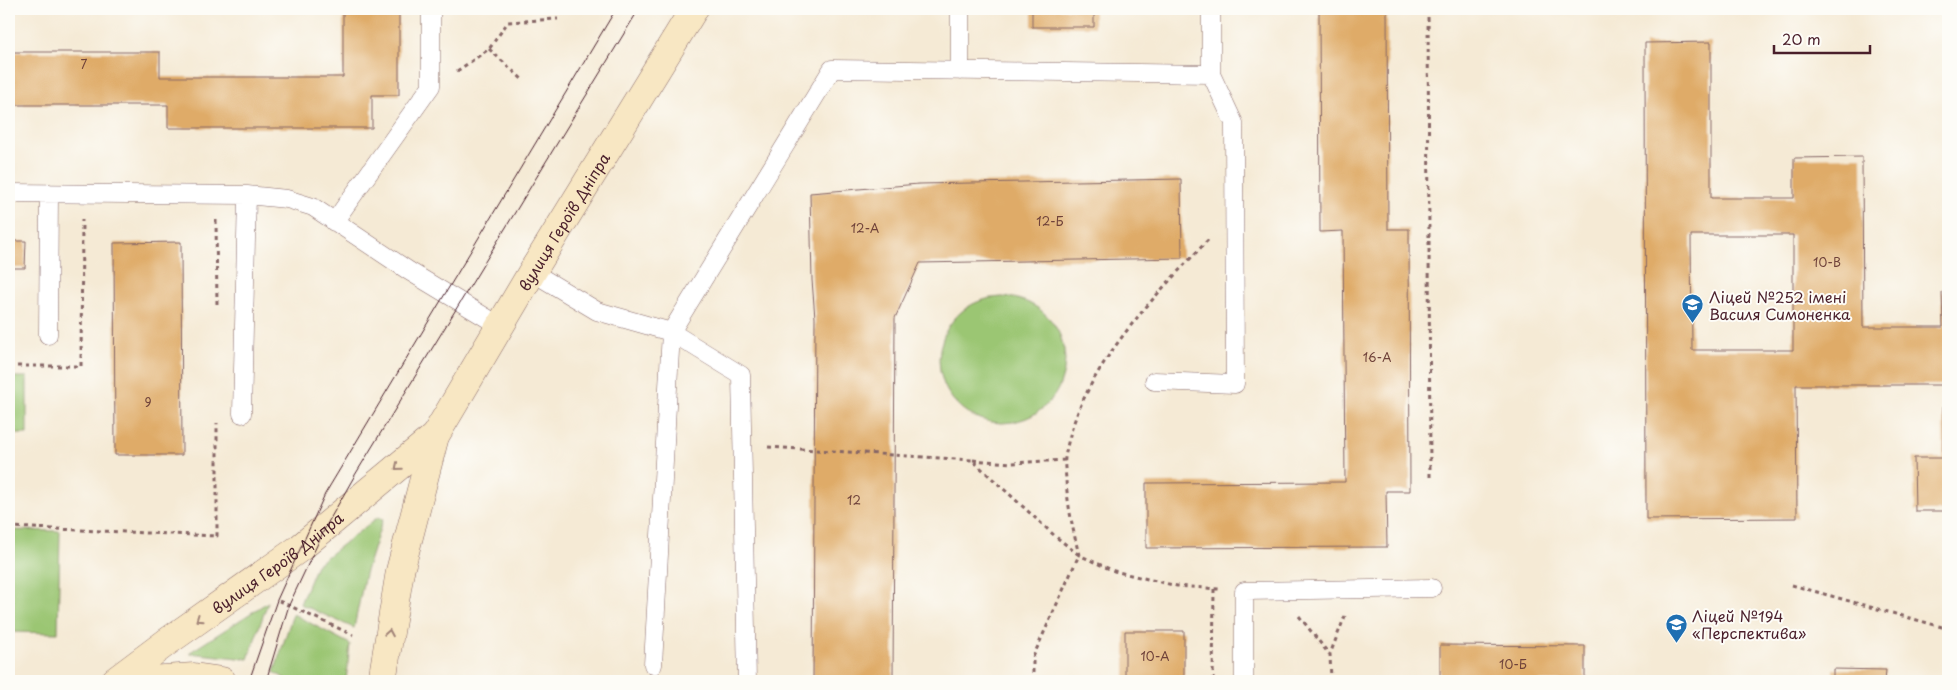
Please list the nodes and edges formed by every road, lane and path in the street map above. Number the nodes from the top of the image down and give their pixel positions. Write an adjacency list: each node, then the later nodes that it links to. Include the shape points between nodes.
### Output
1 (431, 9): 13 (lane, via 431,86)
2 (694, 9): 19 (main road, вулиця Героїв Дніпра)
3 (960, 9): 10 (lane)
4 (1211, 9): 11 (lane)
5 (1428, 9): 29 (path)
6 (1464, 9): 7 (path)
7 (1500, 10)
8 (558, 19): 9 (path, via 508,22)
9 (489, 49): 12 (path); 13 (path)
10 (960, 70): 11 (lane); 21 (lane, via 832,69)
11 (1211, 74): 17 (lane, via 1234,123)
12 (523, 80)
13 (427, 91): 18 (lane)
14 (9, 192): 15 (lane)
15 (49, 193): 16 (lane); 22 (lane)
16 (247, 195): 18 (lane, via 314,207); 24 (lane)
17 (1234, 213): 23 (lane, via 1235,384); 28 (path, via 1151,301 1103,365 1074,418)
18 (334, 222): 20 (lane)
19 (532, 272): 20 (main road, вулиця Героїв Дніпра); 21 (lane, via 597,311)
20 (500, 326): 25 (main road, вулиця Героїв Дніпра)
21 (671, 332): 26 (lane, via 741,375); 43 (lane)
22 (48, 335)
23 (1154, 381)
24 (242, 414)
25 (435, 436): 44 (main road, вулиця Героїв Дніпра, one-way to 44, via 300,548); 47 (main road, вулиця Героїв Дніпра, one-way to 25, via 400,571)
26 (742, 446): 27 (path); 48 (lane)
27 (972, 460): 28 (path, via 1011,463); 32 (path)
28 (1065, 460): 32 (path, via 1068,510)
29 (1430, 477)
30 (9, 527): 31 (path)
31 (217, 536)
32 (1079, 555): 35 (path, via 1114,571 1177,586); 49 (path, via 1034,657)
33 (1792, 585): 40 (path)
34 (1432, 588): 36 (lane)
35 (1214, 589): 38 (path); 50 (path)
36 (1356, 589): 37 (lane); 42 (path)
37 (1279, 590): 38 (lane); 42 (path)
38 (1244, 591): 51 (lane)
39 (272, 597): 41 (path)
40 (1948, 626)
41 (353, 635)
42 (1330, 654): 52 (path)
43 (653, 664)
44 (115, 681)
45 (136, 681): 46 (main road, via 194,677)
46 (222, 681)
47 (382, 681)
48 (747, 681)
49 (1033, 681)
50 (1213, 681)
51 (1244, 681)
52 (1330, 681)

